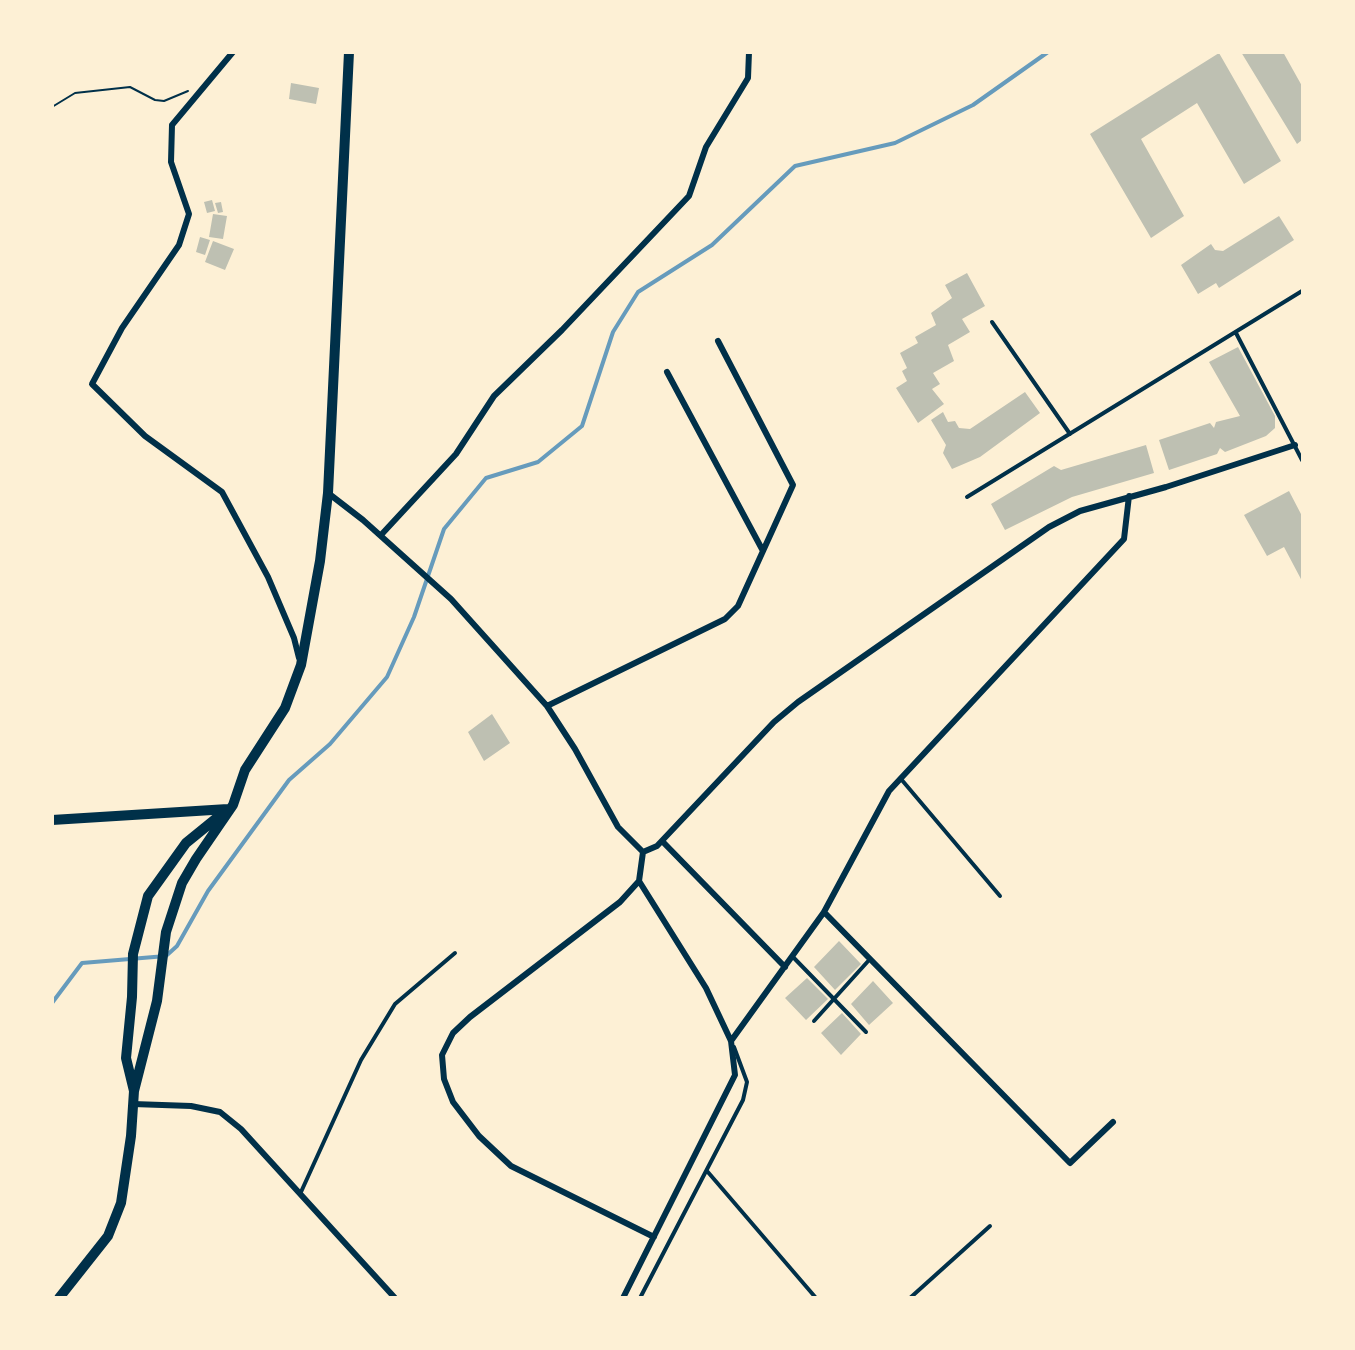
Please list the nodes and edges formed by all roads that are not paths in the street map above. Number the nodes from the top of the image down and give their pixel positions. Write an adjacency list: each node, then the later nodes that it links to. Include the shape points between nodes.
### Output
1 (233, 52): 17 (street, via 172,124 171,162 189,214 179,245 122,328 92,384 145,436 222,492 268,577)
2 (349, 52): 12 (main road)
3 (749, 52): 15 (street, via 748,78 706,147 688,196 494,396 456,454)
4 (1302, 291): 6 (lane)
5 (992, 322): 9 (lane)
6 (1236, 333): 9 (lane); 10 (lane)
7 (718, 341): 16 (street, via 793,485)
8 (667, 372): 16 (street)
9 (1070, 434): 14 (lane)
10 (1295, 445): 11 (lane); 13 (street)
11 (1302, 460)
12 (328, 493): 15 (street); 17 (main road)
13 (1129, 496): 19 (street, via 1124,539); 22 (street, via 1080,511 1049,527 798,702 774,722)
14 (968, 497)
15 (381, 536): 18 (street, via 451,599)
16 (763, 551): 18 (street, via 738,606 725,619)
17 (301, 665): 20 (main road, via 285,708 245,771)
18 (547, 706): 23 (street, via 618,827)
19 (900, 779): 25 (lane); 26 (street, via 890,790)
20 (228, 809): 21 (main road); 35 (main road, via 182,883 171,914 157,1001); 35 (main road, via 186,843 148,896 133,954 126,1058)
21 (52, 820)
22 (662, 841): 23 (street); 30 (street)
23 (643, 852): 24 (street)
24 (639, 881): 34 (street, via 706,988); 41 (street, via 591,927 470,1017 453,1034 442,1055 444,1079 453,1102 511,1166)
25 (1000, 896)
26 (824, 912): 28 (street); 29 (street)
27 (455, 953): 39 (lane, via 395,1004 361,1060)
28 (792, 957): 30 (street); 31 (lane)
29 (870, 958): 31 (lane); 37 (street, via 1070,1163)
30 (785, 967): 34 (street)
31 (834, 999): 32 (lane); 33 (lane)
32 (814, 1021)
33 (866, 1032)
34 (731, 1041): 38 (lane, via 747,1082 743,1100); 41 (street, via 735,1075)
35 (134, 1092): 36 (main road)
36 (133, 1104): 39 (street, via 191,1106 220,1112); 42 (main road, via 121,1203 108,1236)
37 (1113, 1122)
38 (707, 1171): 45 (lane); 46 (lane)
39 (301, 1192): 43 (street)
40 (990, 1226): 47 (lane)
41 (654, 1237): 44 (street)
42 (59, 1298)
43 (395, 1298)
44 (622, 1298)
45 (640, 1298)
46 (816, 1298)
47 (910, 1298)

